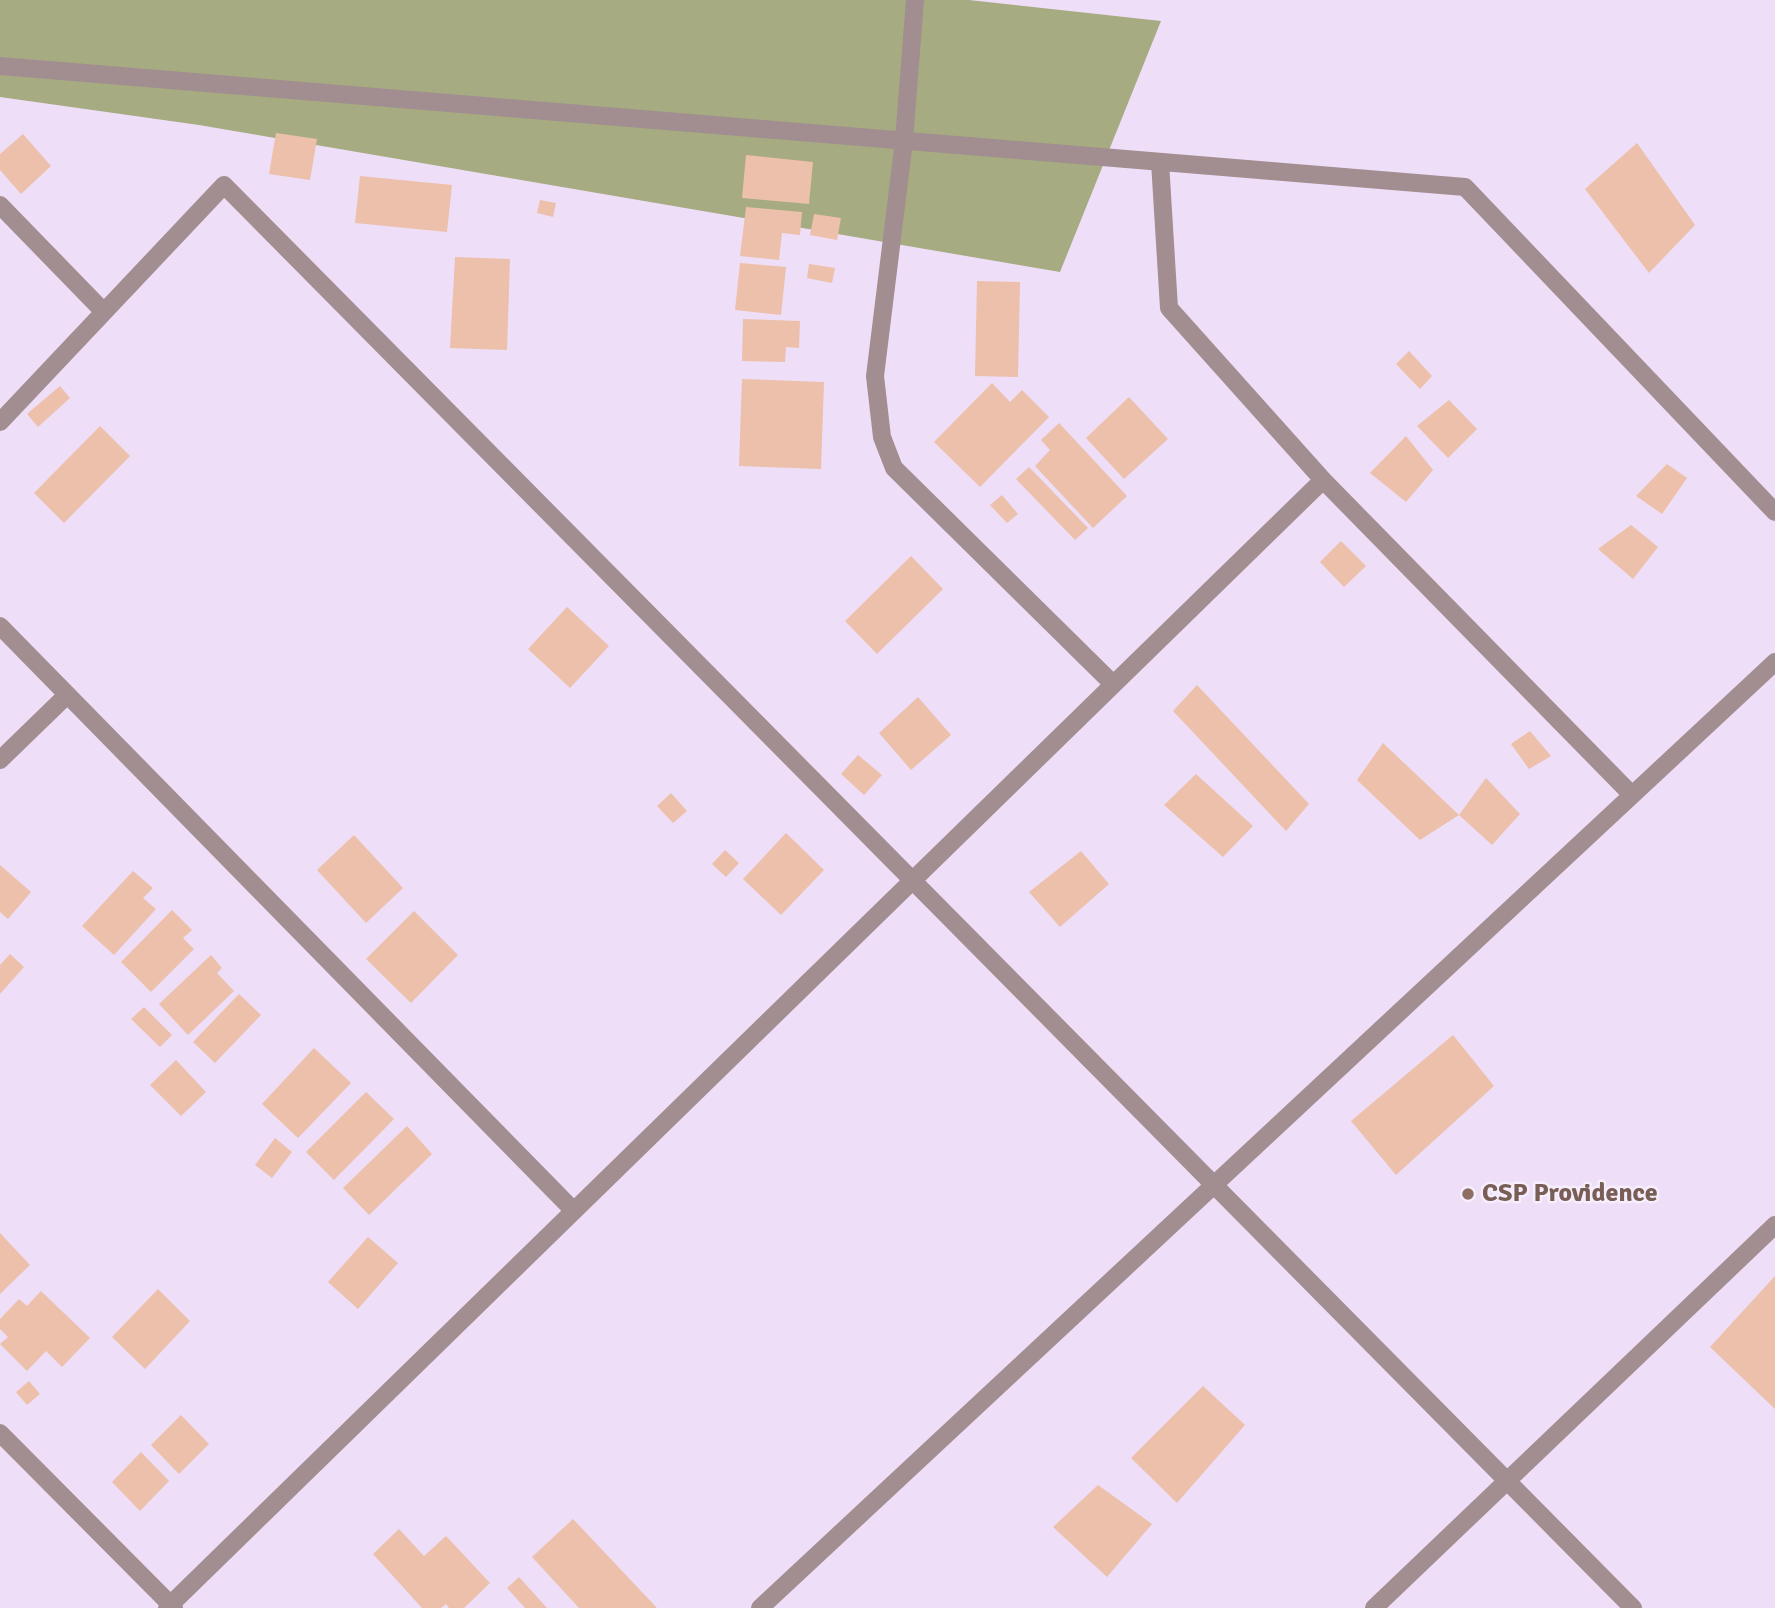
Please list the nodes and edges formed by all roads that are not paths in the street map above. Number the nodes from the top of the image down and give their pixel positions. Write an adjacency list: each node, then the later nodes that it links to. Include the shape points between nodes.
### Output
1 (915, 0): 3 (street)
2 (0, 66): 3 (street)
3 (904, 141): 4 (street); 12 (street, via 875,376 883,437 894,468)
4 (1160, 162): 8 (street, via 1169,308); 9 (street, via 1465,187)
5 (0, 205): 6 (street)
6 (104, 312): 7 (street); 16 (street, via 224,184)
7 (0, 422)
8 (1322, 480): 12 (street); 15 (street)
9 (1775, 512)
10 (0, 626): 13 (street)
11 (1775, 662): 15 (street)
12 (1113, 684): 16 (street)
13 (67, 695): 14 (street); 18 (street)
14 (0, 760)
15 (1632, 795): 17 (street)
16 (912, 880): 17 (street); 18 (street)
17 (1213, 1185): 21 (street); 23 (street)
18 (574, 1211): 22 (street)
19 (1775, 1225): 21 (street)
20 (0, 1433): 22 (street)
21 (1507, 1481): 24 (street); 25 (street)
22 (171, 1607)
23 (760, 1608)
24 (1374, 1608)
25 (1633, 1608)

